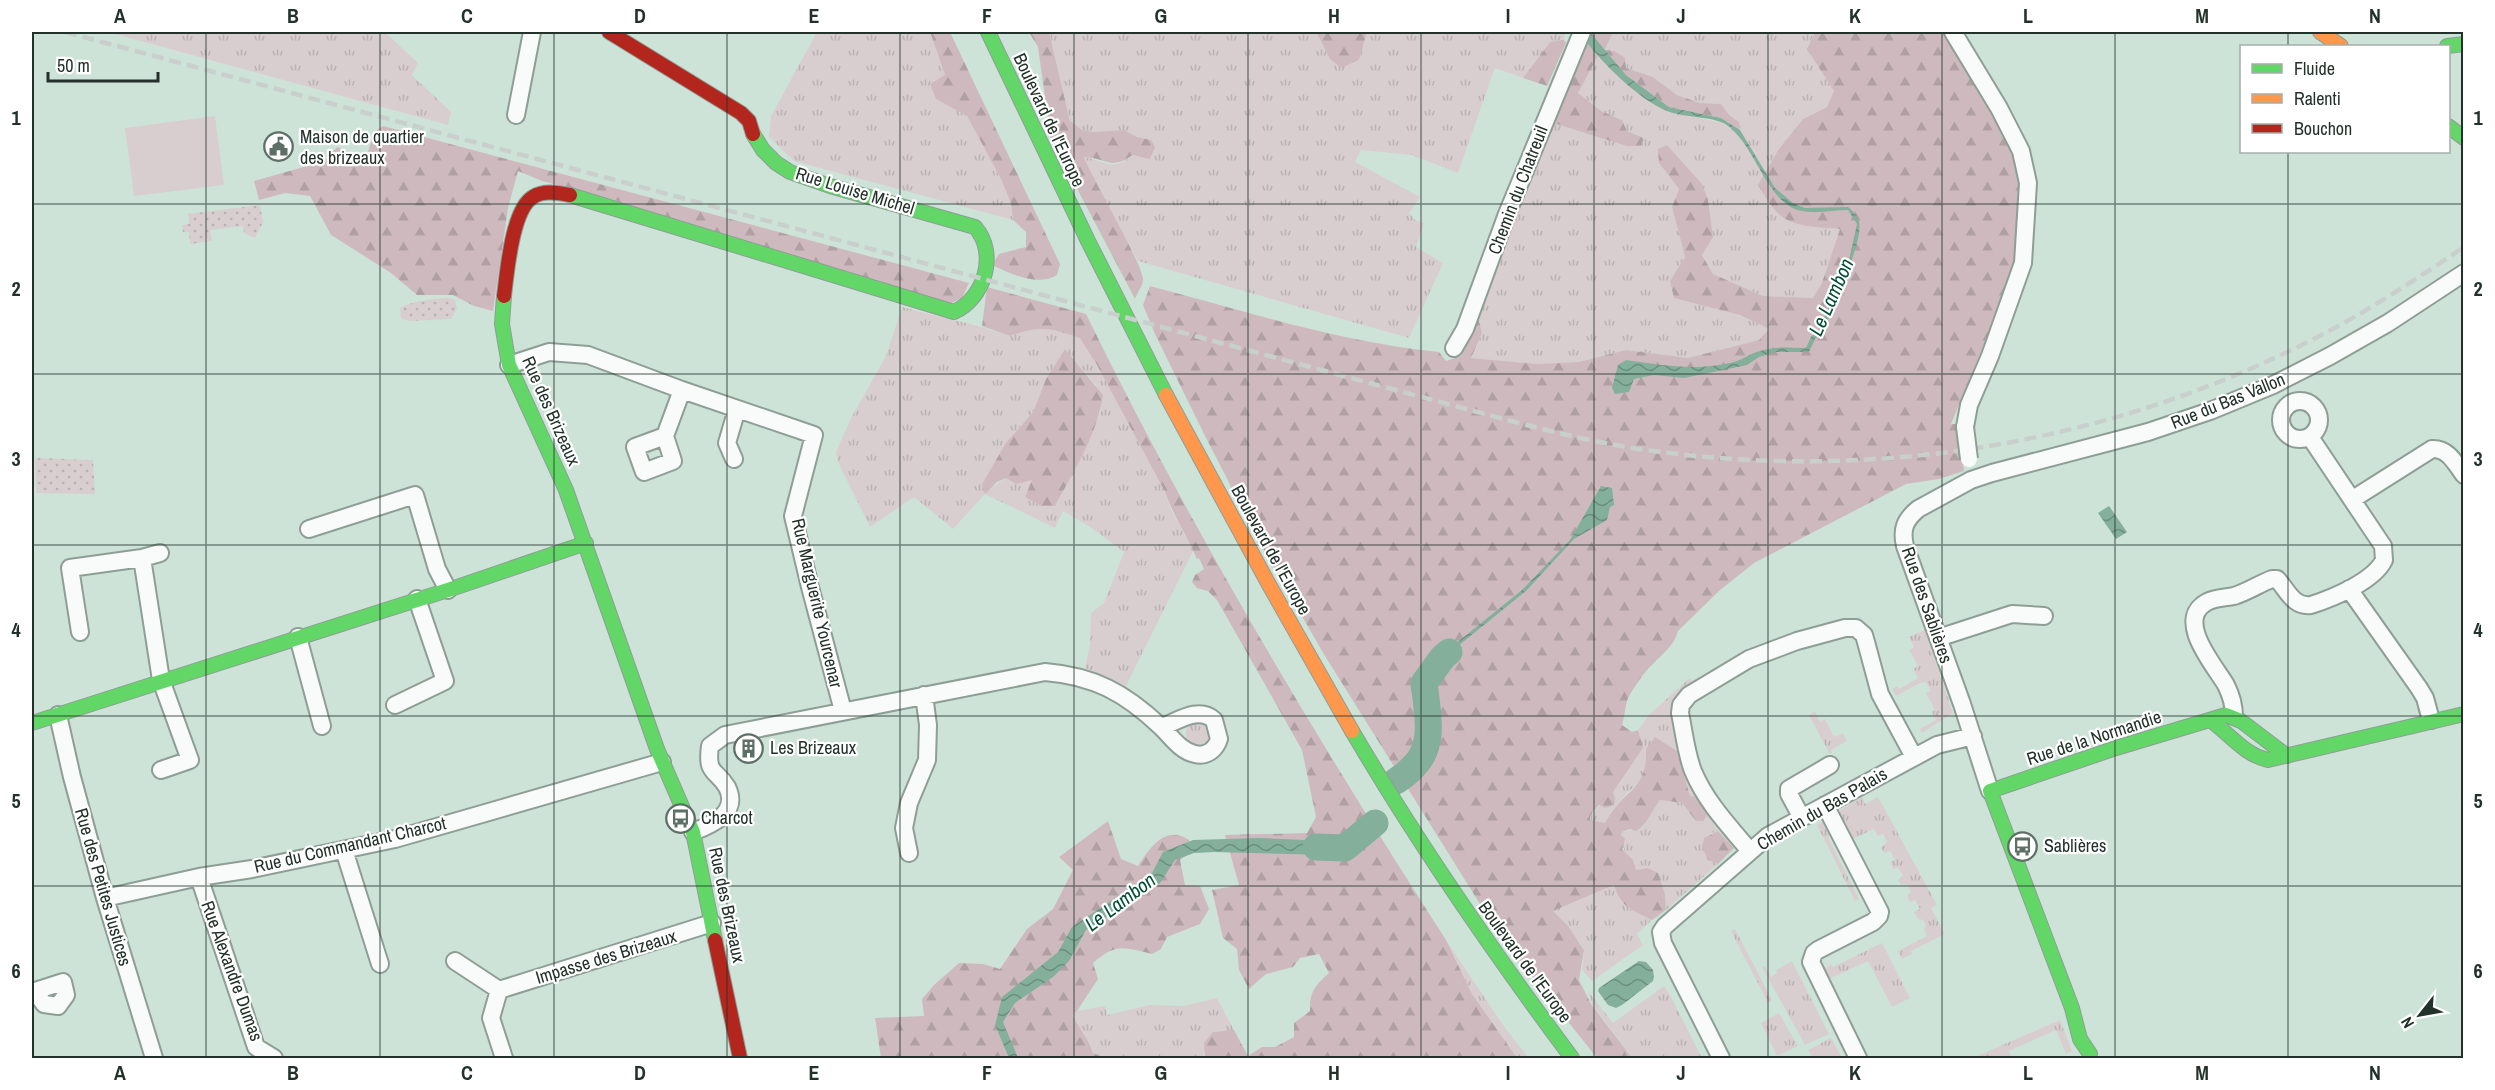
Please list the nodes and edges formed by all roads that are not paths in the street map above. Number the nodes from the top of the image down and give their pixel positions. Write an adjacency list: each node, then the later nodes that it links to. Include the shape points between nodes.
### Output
1 (532, 32): 8 (street)
2 (609, 32): 12 (main road, Rue Louise Michel, via 741,113 763,150 790,172 975,227 982,232 988,247)
3 (988, 32): 70 (main road, Boulevard de l'Europe, via 1087,244 1209,477 1336,702 1448,883)
4 (1953, 32): 21 (street, bridge, via 2021,151 2028,183 2023,263 1969,405 1965,427)
5 (2320, 32): 7 (main road)
6 (1580, 36): 13 (street, Chemin du Chatreuil, via 1465,329)
7 (2340, 45)
8 (516, 115)
9 (2450, 128): 10 (main road)
10 (2463, 138)
11 (2463, 273): 21 (street, Rue du Bas Vallon, via 2330,356 2241,398 2148,432)
12 (979, 289): 14 (main road, Rue des Brizeaux, via 962,310 944,310 572,195 545,192 525,203 513,244 502,321)
13 (1454, 348)
14 (509, 365): 15 (street, Rue Marguerite Yourcenar, via 549,352 588,355); 24 (main road, Rue des Brizeaux, via 542,433)
15 (681, 390): 16 (street, Rue Marguerite Yourcenar); 17 (street)
16 (737, 409): 19 (street, via 727,443); 37 (street, Rue Marguerite Yourcenar, via 814,435 793,516)
17 (665, 436)
18 (2310, 437): 22 (street)
19 (734, 459)
20 (2463, 475): 22 (street, via 2446,452 2432,449)
21 (1971, 480): 33 (street, Rue des Sablières, via 1918,509 1903,529 1905,546)
22 (2353, 499): 27 (street, via 2383,546 2384,560 2377,572)
23 (309, 529): 28 (street, via 416,495 437,569)
24 (586, 543): 28 (main road); 49 (main road, Rue des Brizeaux)
25 (160, 553): 26 (street)
26 (142, 558): 31 (street, via 70,568); 34 (street)
27 (2349, 589): 40 (street, via 2304,606 2294,601 2277,579 2272,579 2235,596 2216,598 2202,605 2194,621 2195,630 2231,697); 42 (street, via 2419,688)
28 (448, 590): 29 (main road)
29 (417, 599): 32 (main road); 36 (street, via 446,681)
30 (2044, 616): 33 (street, via 2012,614)
31 (80, 632)
32 (298, 638): 34 (main road); 44 (street)
33 (1938, 638): 46 (street, Rue des Sablières)
34 (161, 680): 39 (main road); 51 (street, via 190,760)
35 (924, 695): 37 (street); 45 (street, via 1046,672 1066,674 1107,687); 58 (street, via 927,760 909,803 904,828)
36 (395, 705)
37 (843, 711): 55 (street, via 716,739 710,746 711,768 726,786 730,800 727,812 718,821)
38 (2463, 714): 42 (main road)
39 (58, 715): 43 (main road); 60 (street, Rue des Petites Justices)
40 (2234, 716): 41 (main road, Rue de la Normandie); 47 (main road)
41 (2210, 720): 47 (main road, via 2252,756 2268,760); 52 (main road, Rue de la Normandie)
42 (2431, 720): 47 (main road)
43 (32, 723)
44 (322, 726)
45 (1162, 727)
46 (1972, 736): 48 (street, Chemin du Bas Palais, via 1945,742); 52 (street, Rue des Sablières)
47 (2287, 756)
48 (1914, 758): 53 (street, Chemin du Bas Palais); 57 (street, via 1880,694 1864,635 1856,628 1845,627 1778,647 1732,670 1689,695 1680,713 1701,788)
49 (662, 762): 55 (main road, Rue des Brizeaux); 56 (street, Rue du Commandant Charcot, via 395,839)
50 (1830, 765): 54 (street, via 1789,789)
51 (161, 770)
52 (1990, 791): 65 (main road, Rue des Sablières, via 2072,1008 2087,1033)
53 (1825, 805): 54 (street, Chemin du Bas Palais); 72 (street, via 1880,912 1873,922 1818,950 1811,958)
54 (1802, 818): 57 (street, Chemin du Bas Palais, via 1761,840)
55 (693, 832): 61 (main road, Rue des Brizeaux)
56 (344, 850): 59 (street, Rue du Commandant Charcot); 63 (street)
57 (1750, 851): 71 (street, Chemin du Bas Palais, via 1661,932)
58 (909, 853)
59 (199, 877): 60 (street, Rue du Commandant Charcot); 67 (street, Rue Alexandre Dumas, via 256,1047)
60 (105, 898): 66 (street, Rue des Petites Justices)
61 (712, 923): 64 (street, Impasse des Brizeaux); 69 (main road, Rue des Brizeaux)
62 (455, 961): 64 (street)
63 (380, 964)
64 (499, 990): 68 (street, via 491,1018)
65 (2091, 1057)
66 (154, 1059)
67 (274, 1059)
68 (504, 1059)
69 (740, 1059)
70 (1572, 1059)
71 (1721, 1059)
72 (1858, 1059)

